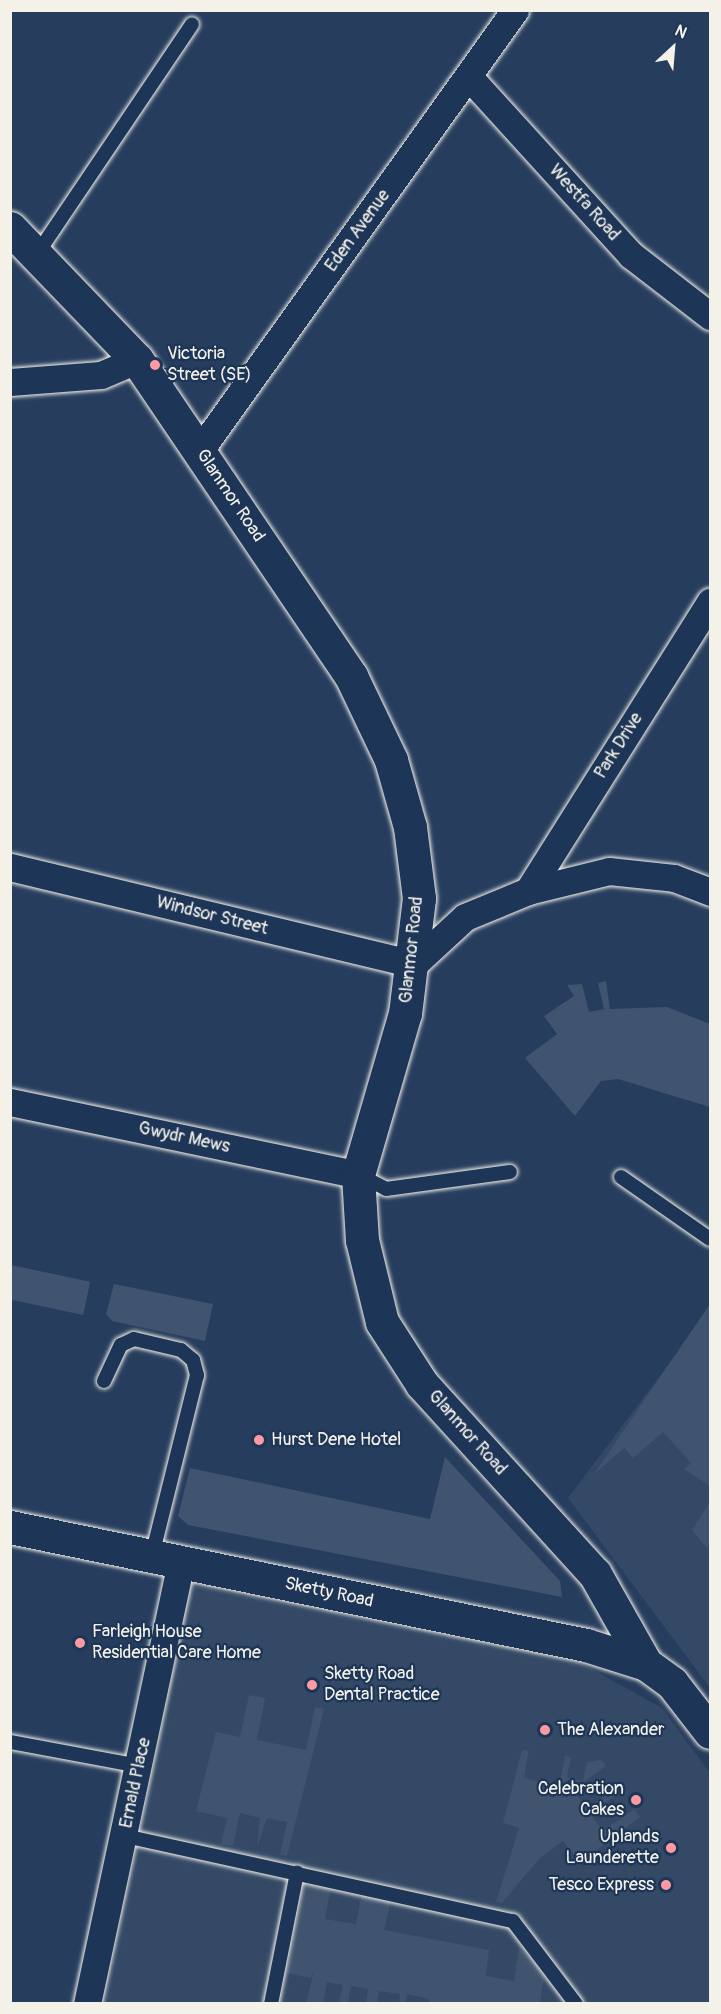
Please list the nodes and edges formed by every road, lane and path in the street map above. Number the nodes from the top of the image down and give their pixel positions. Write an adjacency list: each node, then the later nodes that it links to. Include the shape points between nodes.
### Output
1 (515, 10): 3 (street, Eden Avenue)
2 (192, 24): 5 (lane)
3 (469, 77): 6 (street, Westfa Road, via 632,255); 9 (street, Eden Avenue)
4 (10, 228): 5 (street, Glanmor Road)
5 (37, 254): 7 (street, Glanmor Road)
6 (711, 316)
7 (137, 360): 8 (street, via 101,375); 9 (street, Glanmor Road)
8 (10, 382)
9 (200, 450): 14 (street, Glanmor Road, via 351,676 391,760 410,827 419,898)
10 (711, 602): 12 (street, Park Drive)
11 (10, 867): 14 (street, Windsor Street)
12 (528, 891): 13 (street, via 609,871 674,878); 14 (street, via 465,917)
13 (711, 892)
14 (414, 964): 17 (street, Glanmor Road)
15 (10, 1102): 17 (street, Gwydr Mews)
16 (510, 1172): 17 (lane, via 386,1189)
17 (358, 1175): 23 (street, Glanmor Road, via 362,1240 382,1322 422,1384 596,1574)
18 (621, 1177): 19 (lane)
19 (711, 1239)
20 (104, 1381): 22 (lane, via 121,1345 134,1339 181,1350 193,1360 197,1375)
21 (10, 1527): 22 (street, Sketty Road)
22 (167, 1558): 23 (street, Sketty Road, via 586,1645); 26 (street, Ernald Place)
23 (646, 1664): 24 (street, via 672,1683)
24 (711, 1732)
25 (10, 1742): 26 (lane)
26 (140, 1766): 27 (street, Ernald Place)
27 (125, 1836): 28 (lane); 29 (street, Ernald Place)
28 (297, 1872): 30 (lane); 31 (lane, via 513,1921)
29 (87, 2004)
30 (271, 2004)
31 (576, 2004)

